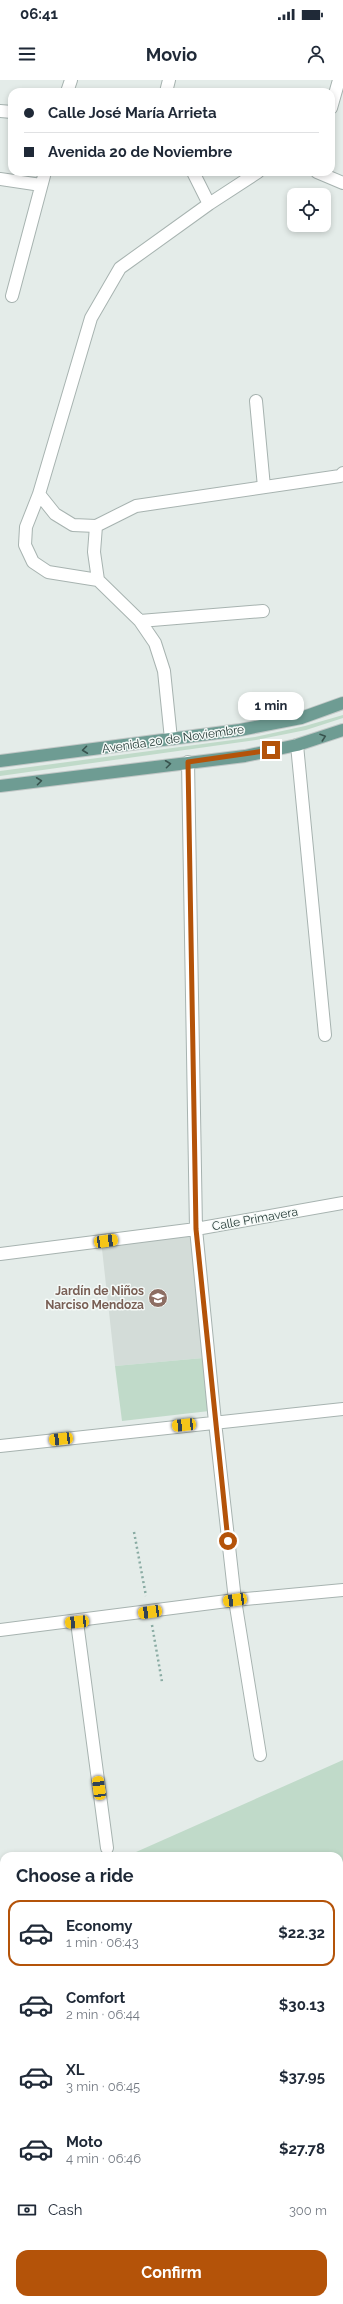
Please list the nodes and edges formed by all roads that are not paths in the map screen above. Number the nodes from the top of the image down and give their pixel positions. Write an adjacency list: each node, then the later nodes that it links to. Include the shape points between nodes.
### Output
1 (339, 80): 2 (street)
2 (335, 94)
3 (44, 176): 9 (street)
4 (195, 176): 10 (street)
5 (252, 176): 10 (street)
6 (326, 176): 8 (street)
7 (0, 179): 9 (street)
8 (343, 183)
9 (41, 186): 11 (street)
10 (209, 204): 15 (street, via 120,268 91,318)
11 (12, 296)
12 (256, 400): 14 (street)
13 (343, 473): 14 (street)
14 (264, 487): 16 (street, via 136,506)
15 (39, 494): 16 (street, via 55,514 73,525); 17 (street, via 26,527 25,545 34,562 48,572)
16 (96, 526): 17 (street, via 94,552)
17 (98, 580): 19 (street)
18 (263, 611): 19 (street)
19 (140, 621): 22 (street, via 155,643 164,671)
20 (343, 702): 22 (main road, Avenida 20 de Noviembre, via 301,718 240,730)
21 (343, 730): 23 (main road, Avenida 20 de Noviembre, one-way to 21)
22 (171, 739): 24 (main road, Avenida 20 de Noviembre, one-way to 24)
23 (297, 745): 25 (main road, Avenida 20 de Noviembre, via 245,756); 27 (street)
24 (0, 761)
25 (188, 762): 26 (main road, Avenida 20 de Noviembre, one-way to 25); 29 (street)
26 (0, 786)
27 (325, 1035)
28 (343, 1203): 29 (street, Calle Primavera)
29 (196, 1229): 30 (street, Calle Primavera); 32 (street)
30 (0, 1254)
31 (343, 1409): 32 (street)
32 (215, 1422): 33 (street); 35 (street)
33 (0, 1446)
34 (343, 1590): 35 (street)
35 (235, 1600): 36 (street); 38 (street)
36 (77, 1622): 37 (street); 39 (street)
37 (0, 1630)
38 (260, 1755)
39 (107, 1848)

